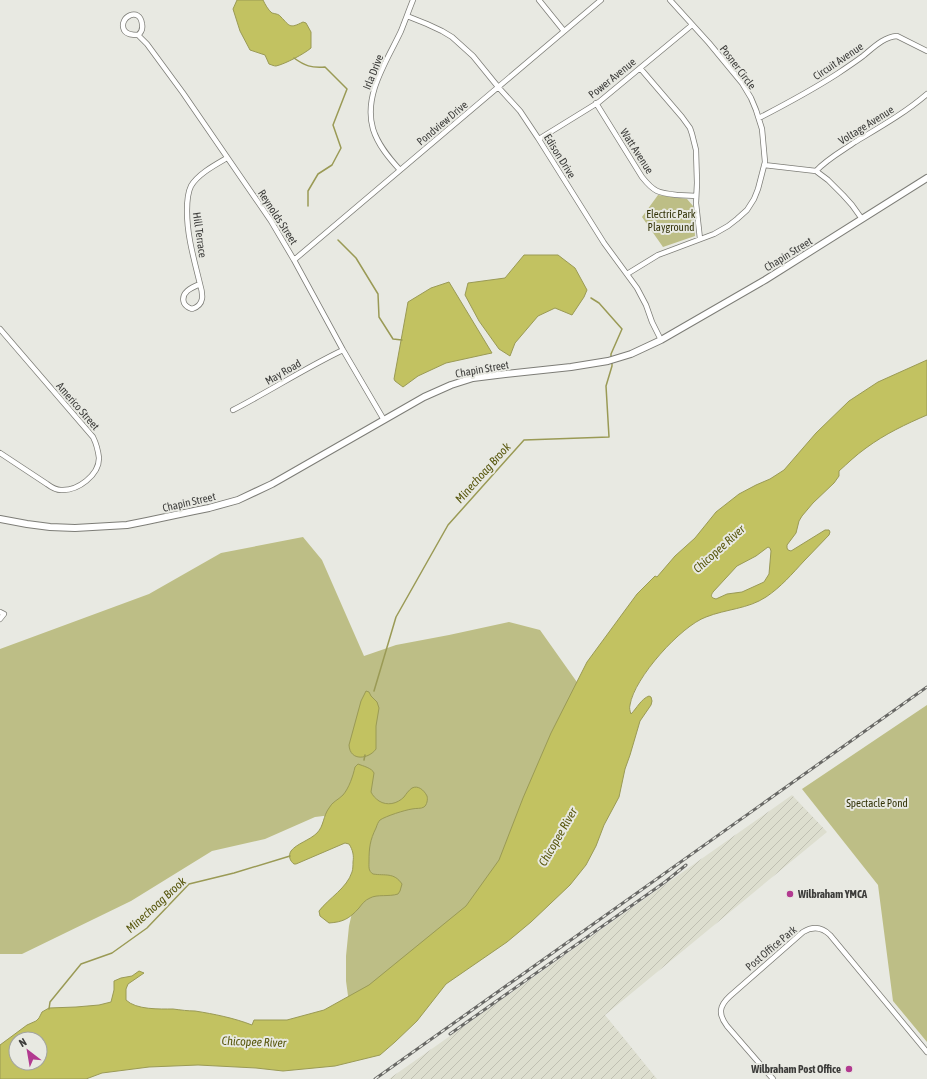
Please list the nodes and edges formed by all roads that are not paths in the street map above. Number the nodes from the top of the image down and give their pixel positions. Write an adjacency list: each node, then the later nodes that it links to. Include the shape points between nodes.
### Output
1 (413, 0): 5 (street, Irla Drive)
2 (540, 0): 7 (street)
3 (601, 0): 7 (street, Pondview Drive)
4 (670, 0): 6 (street, Posner Circle)
5 (407, 16): 11 (street, Edison Drive, via 452,37 473,56); 18 (street, Irla Drive, via 374,92 371,111 373,130 378,142)
6 (692, 25): 10 (street, Power Avenue); 14 (street, Posner Circle, via 742,83)
7 (564, 31): 11 (street, Pondview Drive)
8 (138, 35): 8 (street, Reynolds Street, via 143,29 141,19 136,14 131,14 124,20 123,26 128,34); 16 (street, Reynolds Street, via 147,44)
9 (927, 51): 14 (street, Circuit Avenue, via 892,36 838,74)
10 (640, 68): 13 (street, Power Avenue); 21 (street, via 690,128 696,150)
11 (499, 88): 15 (street, Edison Drive, via 520,111); 18 (street, Pondview Drive)
12 (927, 94): 19 (street, Voltage Avenue, via 907,110 834,155)
13 (596, 103): 15 (street, Power Avenue); 21 (street, Watt Avenue, via 642,177 653,189 667,194)
14 (759, 118): 17 (street, Posner Circle, via 763,134)
15 (539, 139): 25 (street, Edison Drive, via 604,243)
16 (227, 158): 24 (street, Reynolds Street); 26 (street, Hill Terrace, via 210,168 192,184 187,201 186,222)
17 (764, 165): 19 (street); 23 (street, Posner Circle, via 756,194 747,210 728,226)
18 (400, 170): 24 (street, Pondview Drive)
19 (816, 171): 22 (street, via 843,195)
20 (927, 178): 22 (main road, Chapin Street)
21 (696, 196): 23 (street)
22 (862, 219): 28 (main road, Chapin Street, via 765,280)
23 (700, 239): 25 (street, Posner Circle, via 658,255)
24 (294, 260): 29 (street, Reynolds Street)
25 (628, 274): 28 (street, Edison Drive, via 646,305)
26 (200, 284): 26 (street, Hill Terrace, via 184,296 185,304 192,309 202,301)
27 (0, 330): 32 (street, Americo Street, via 93,437 99,459 92,476 73,488 61,490 47,484)
28 (661, 340): 31 (main road, Chapin Street, via 608,361 461,381 429,394)
29 (342, 350): 30 (street, May Road); 31 (street, Reynolds Street)
30 (232, 410)
31 (384, 420): 33 (main road, Chapin Street, via 272,484 238,500 209,508 127,525 75,528)
32 (0, 453)
33 (0, 519)
34 (2, 613): 35 (street)
35 (0, 618)
36 (927, 1052): 37 (street, Post Office Park, via 830,935 823,929 811,928 803,932 722,1006 721,1015 724,1023)
37 (773, 1079)

